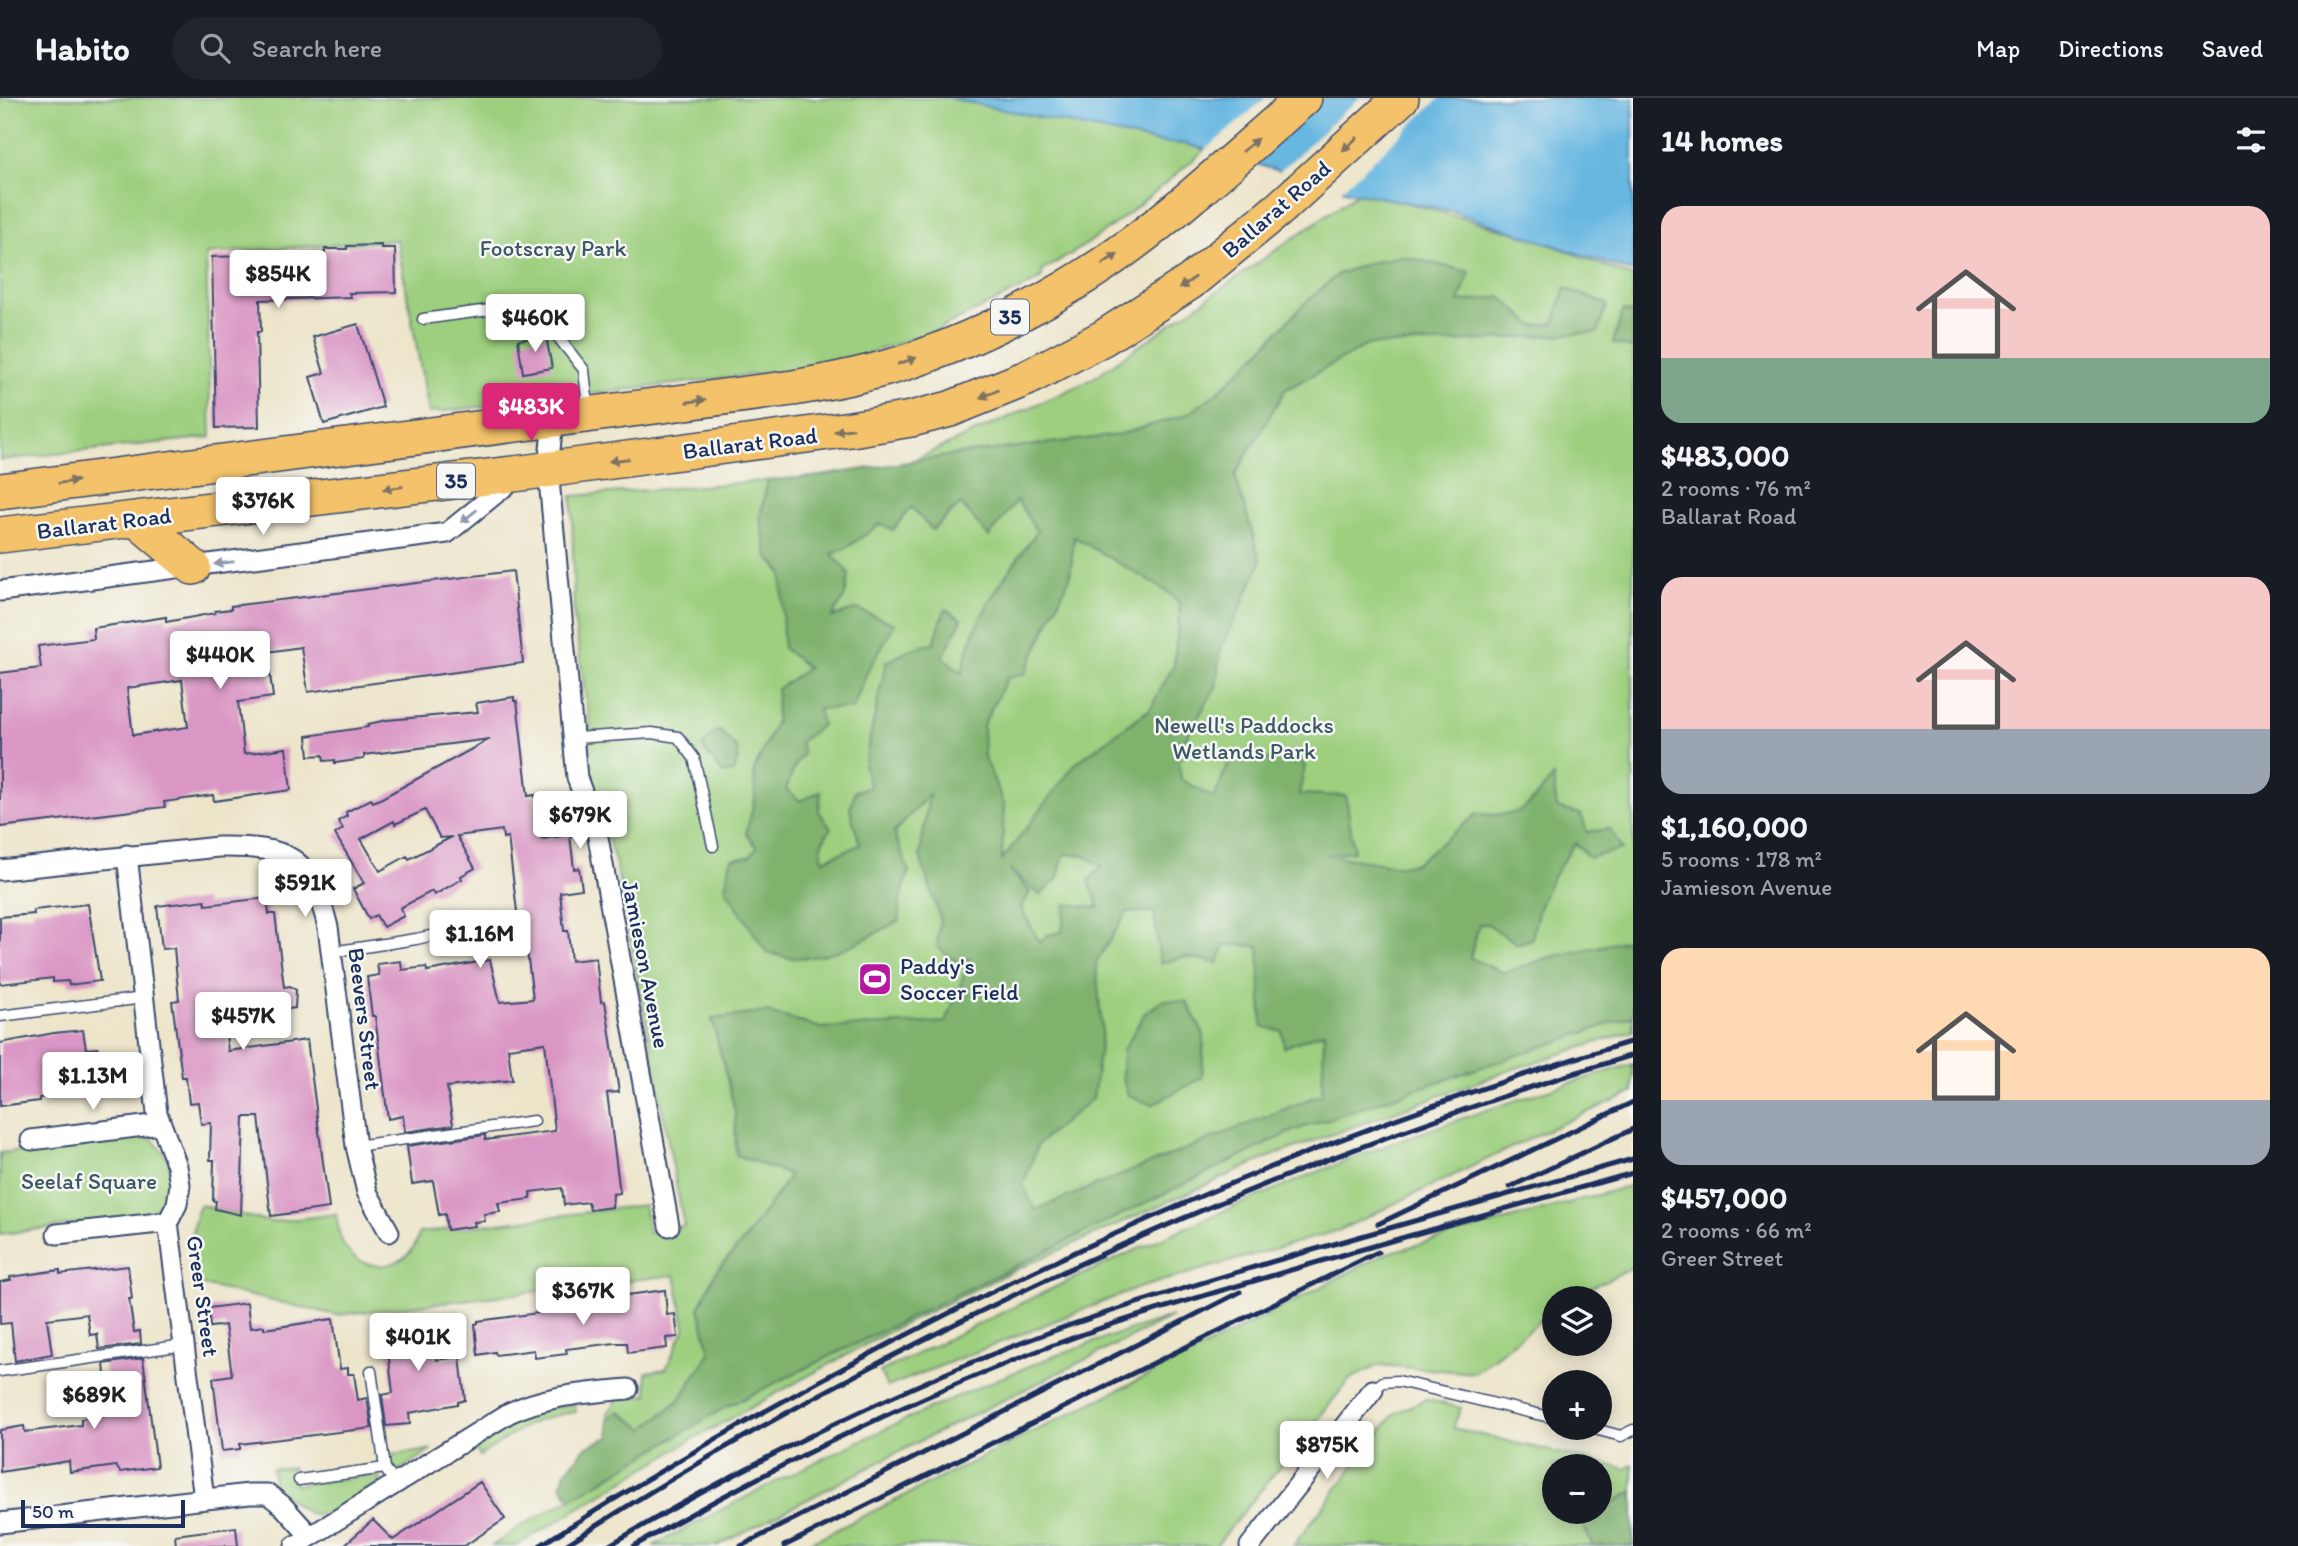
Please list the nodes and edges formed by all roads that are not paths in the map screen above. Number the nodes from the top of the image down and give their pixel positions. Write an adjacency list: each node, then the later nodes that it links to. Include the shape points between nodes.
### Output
1 (1304, 98): 4 (highway, Ballarat Road / 35, one-way to 1, via 850,378 946,347 1081,279 1158,224)
2 (1401, 98): 6 (highway, Ballarat Road / 35, one-way to 6, via 1190,282 1103,338 1027,378 950,409 911,419)
3 (423, 319): 4 (lane, via 532,304 584,370)
4 (589, 416): 5 (highway, Ballarat Road / 35)
5 (553, 420): 6 (street, Jamieson Avenue); 7 (highway, Ballarat Road / 35, one-way to 5)
6 (535, 471): 8 (highway, Ballarat Road / 35, one-way to 8); 10 (street, one-way to 10, via 447,533); 12 (street, Jamieson Avenue)
7 (0, 491)
8 (136, 519): 9 (highway, Ballarat Road / 35); 10 (highway)
9 (0, 535)
10 (193, 566): 11 (street)
11 (0, 591)
12 (575, 738): 13 (lane, via 652,733 678,737 694,758); 25 (street, Jamieson Avenue, via 577,778 597,832)
13 (713, 846)
14 (127, 855): 15 (street, Beevers Street); 17 (street, Beevers Street, via 250,846 295,860 320,894); 18 (street, Greer Street)
15 (0, 870)
16 (486, 924): 17 (lane)
17 (332, 952): 23 (street, Beevers Street)
18 (144, 998): 19 (lane); 21 (street, Greer Street)
19 (0, 1016)
20 (534, 1121): 23 (lane)
21 (160, 1124): 22 (street); 24 (street, Greer Street, via 168,1137 180,1185)
22 (31, 1140)
23 (356, 1146): 26 (street, Beevers Street, via 367,1192)
24 (168, 1222): 27 (street); 28 (street, Greer Street)
25 (669, 1226)
26 (389, 1232)
27 (57, 1234)
28 (185, 1345): 29 (lane); 38 (street, Greer Street)
29 (0, 1371)
30 (371, 1371): 37 (lane)
31 (628, 1389): 37 (street, via 530,1403)
32 (1373, 1390): 33 (lane, via 1383,1382 1398,1381); 41 (street)
33 (1542, 1416)
34 (1633, 1430): 35 (lane, via 1621,1436)
35 (1612, 1434)
36 (299, 1480): 37 (lane)
37 (386, 1482): 40 (street)
38 (204, 1499): 39 (street); 40 (street, via 268,1494 284,1506)
39 (0, 1522)
40 (302, 1541)
41 (1250, 1546)

